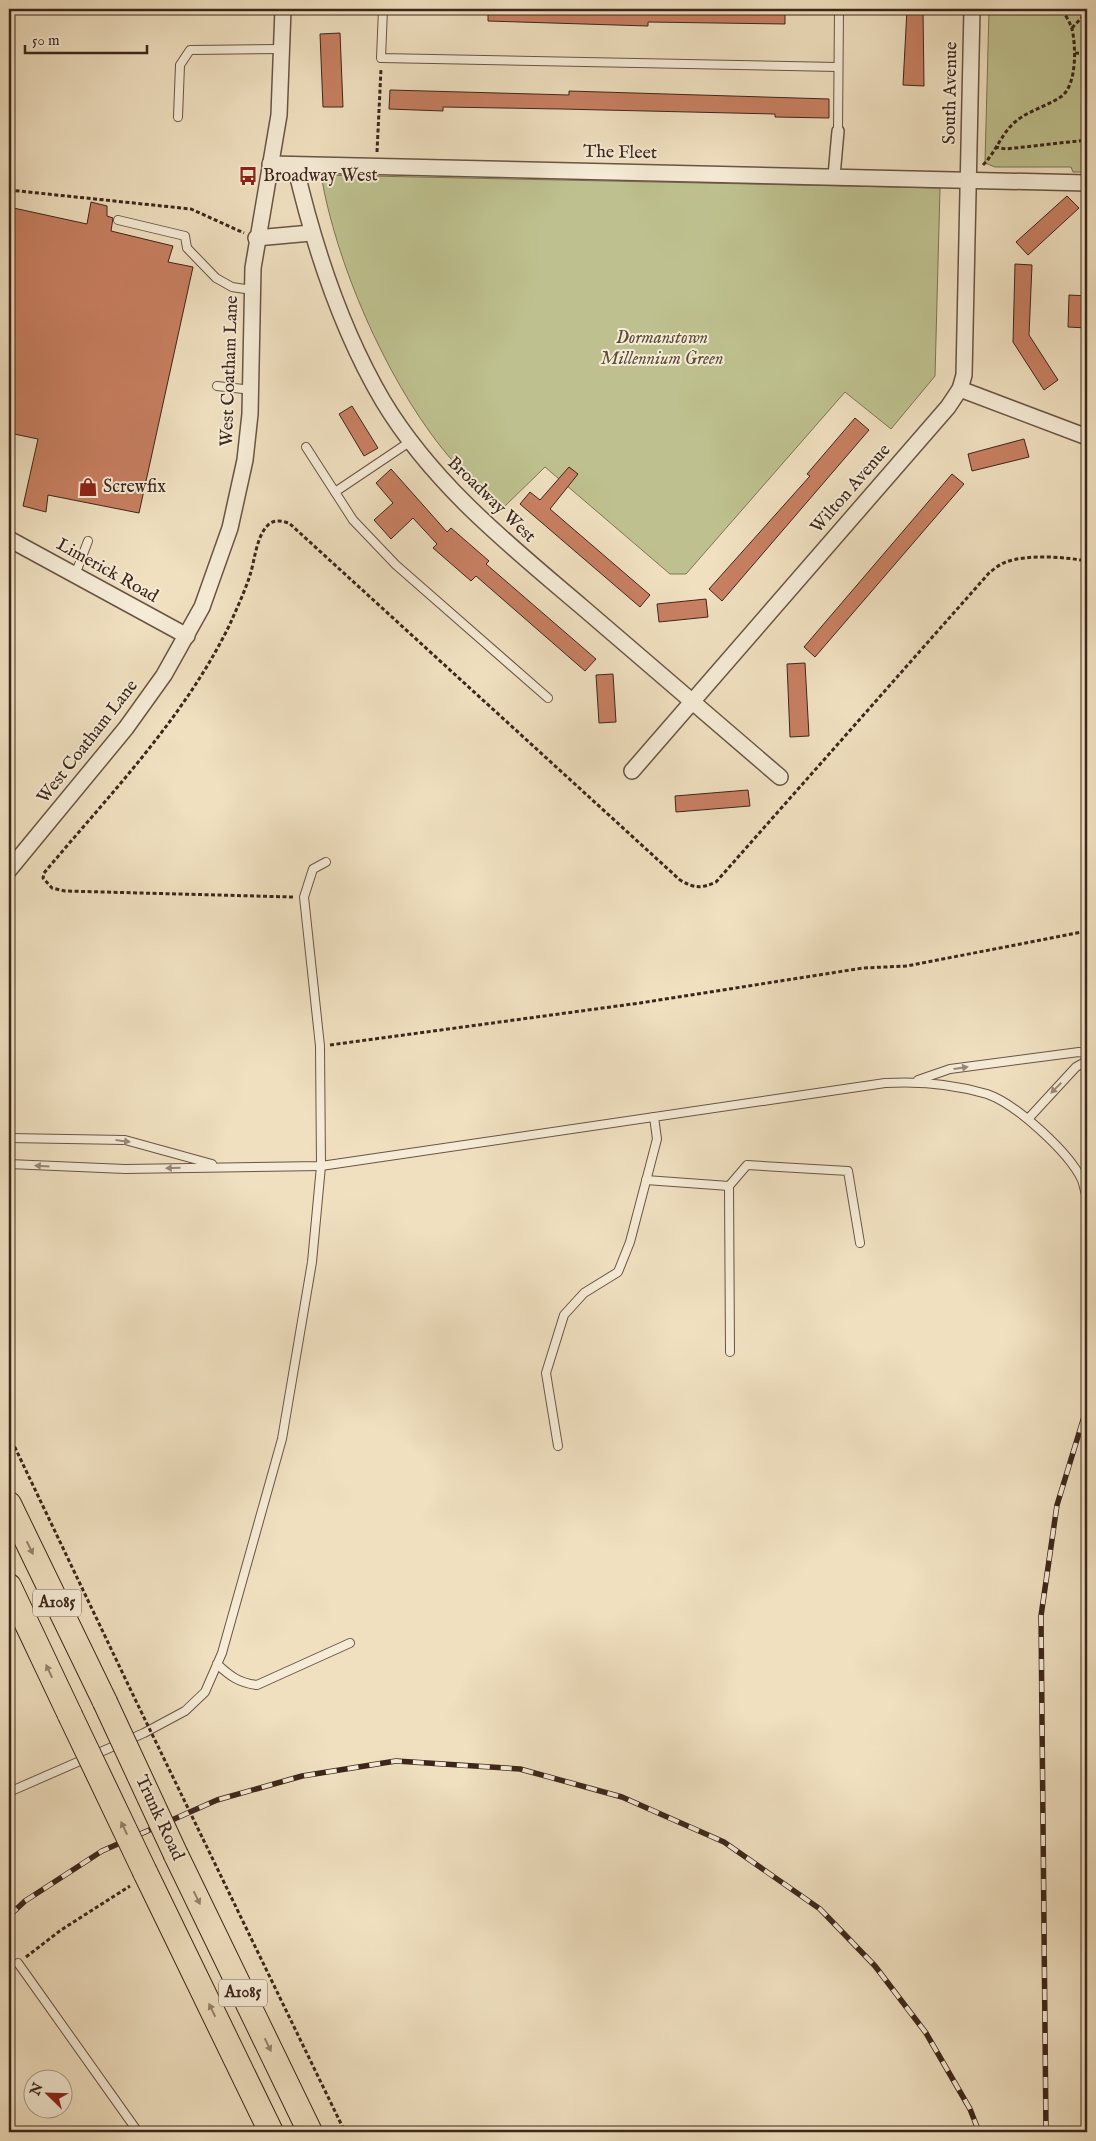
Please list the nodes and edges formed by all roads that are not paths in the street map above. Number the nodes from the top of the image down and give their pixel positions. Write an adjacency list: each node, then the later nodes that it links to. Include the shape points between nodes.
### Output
1 (283, 9): 5 (street)
2 (383, 9): 6 (lane, via 382,58)
3 (839, 9): 6 (lane)
4 (972, 9): 12 (street, South Avenue)
5 (283, 49): 7 (lane, via 190,50 180,65); 9 (street, via 279,115)
6 (838, 66): 8 (lane)
7 (178, 118)
8 (838, 131): 11 (street)
9 (270, 164): 10 (street, The Fleet); 16 (street, West Coatham Lane)
10 (295, 165): 11 (street, The Fleet); 15 (street, Broadway West)
11 (834, 176): 12 (street, The Fleet)
12 (968, 179): 13 (street, The Fleet); 19 (street, Wilton Avenue, via 964,375)
13 (1087, 183)
14 (118, 220): 17 (lane, via 185,236 187,248 216,278 232,287)
15 (311, 233): 16 (street); 22 (street, Broadway West, via 327,280 367,373)
16 (256, 238): 17 (street, West Coatham Lane)
17 (252, 290): 20 (street, West Coatham Lane)
18 (217, 386): 20 (lane)
19 (960, 389): 21 (street); 30 (street, Wilton Avenue, via 948,407)
20 (252, 390): 28 (street, West Coatham Lane, via 245,460 230,528 212,584)
21 (1087, 438)
22 (411, 441): 24 (lane); 30 (street, Broadway West, via 452,491 497,535)
23 (306, 447): 24 (lane)
24 (335, 492): 29 (lane, via 353,520 396,565)
25 (9, 539): 27 (street, Limerick Road)
26 (88, 541): 27 (lane)
27 (75, 575): 28 (street, Limerick Road)
28 (187, 636): 34 (street, West Coatham Lane, via 126,728)
29 (548, 698)
30 (692, 701): 31 (street, Wilton Avenue); 32 (street, Broadway West)
31 (632, 771)
32 (780, 777)
33 (326, 862): 42 (lane, via 313,869 304,897 320,1046)
34 (9, 870)
35 (1087, 1054): 37 (lane, one-way to 35, via 950,1070 1079,1052)
36 (1087, 1061): 39 (lane, one-way to 39, via 1076,1067)
37 (914, 1081): 38 (lane); 39 (lane, via 989,1095)
38 (654, 1117): 42 (lane); 44 (lane, via 657,1138)
39 (1028, 1119): 46 (lane, via 1053,1142 1081,1179)
40 (9, 1138): 43 (lane, one-way to 43, via 125,1140)
41 (9, 1164): 43 (lane, one-way to 41, via 125,1169)
42 (321, 1166): 43 (lane); 53 (lane, via 312,1262 282,1439)
43 (222, 1167)
44 (646, 1180): 45 (lane); 49 (lane, via 630,1242 618,1272 584,1293 564,1315 546,1373)
45 (729, 1186): 47 (lane, via 747,1165 848,1171); 48 (lane)
46 (1087, 1198)
47 (860, 1243)
48 (730, 1352)
49 (558, 1446)
50 (9, 1504): 58 (main road, Trunk Road / A1085, one-way to 58, bridge)
51 (9, 1586): 57 (main road, Trunk Road / A1085, one-way to 51, bridge, via 139,1878 70,1715)
52 (350, 1643): 53 (lane, via 257,1685 232,1678)
53 (217, 1664): 54 (lane, via 205,1692 186,1711 144,1733)
54 (9, 1792)
55 (18, 1963): 56 (lane)
56 (138, 2132)
57 (271, 2132)
58 (310, 2132)

